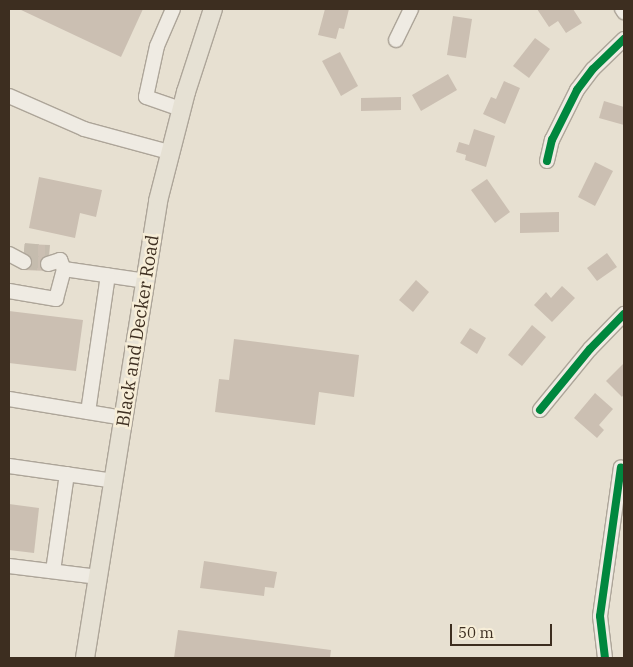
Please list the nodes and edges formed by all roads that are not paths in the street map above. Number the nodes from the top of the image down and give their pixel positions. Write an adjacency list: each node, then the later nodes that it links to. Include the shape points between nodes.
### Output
1 (173, 9): 9 (street, via 157,46 146,97)
2 (213, 9): 9 (main road, Black and Decker Road)
3 (411, 9): 7 (street)
4 (622, 9): 5 (street)
5 (624, 12)
6 (624, 38): 11 (street, via 577,90 552,140)
7 (396, 40)
8 (9, 96): 10 (street, via 84,129)
9 (181, 110): 10 (main road, Black and Decker Road)
10 (169, 152): 15 (main road, Black and Decker Road)
11 (547, 161)
12 (9, 254): 13 (street)
13 (24, 256)
14 (108, 275): 15 (street); 16 (street, via 56,261 56,298); 20 (street)
15 (146, 281): 21 (main road, Black and Decker Road)
16 (9, 291)
17 (624, 314): 19 (street, via 590,349)
18 (9, 399): 20 (street)
19 (540, 410)
20 (88, 412): 21 (street)
21 (124, 418): 25 (main road, Black and Decker Road)
22 (9, 466): 24 (street)
23 (621, 467): 30 (street, via 600,616)
24 (67, 474): 25 (street); 27 (street)
25 (114, 481): 28 (main road, Black and Decker Road)
26 (9, 566): 27 (street)
27 (53, 571): 28 (street)
28 (98, 577): 29 (main road, Black and Decker Road)
29 (86, 658)
30 (605, 658)

